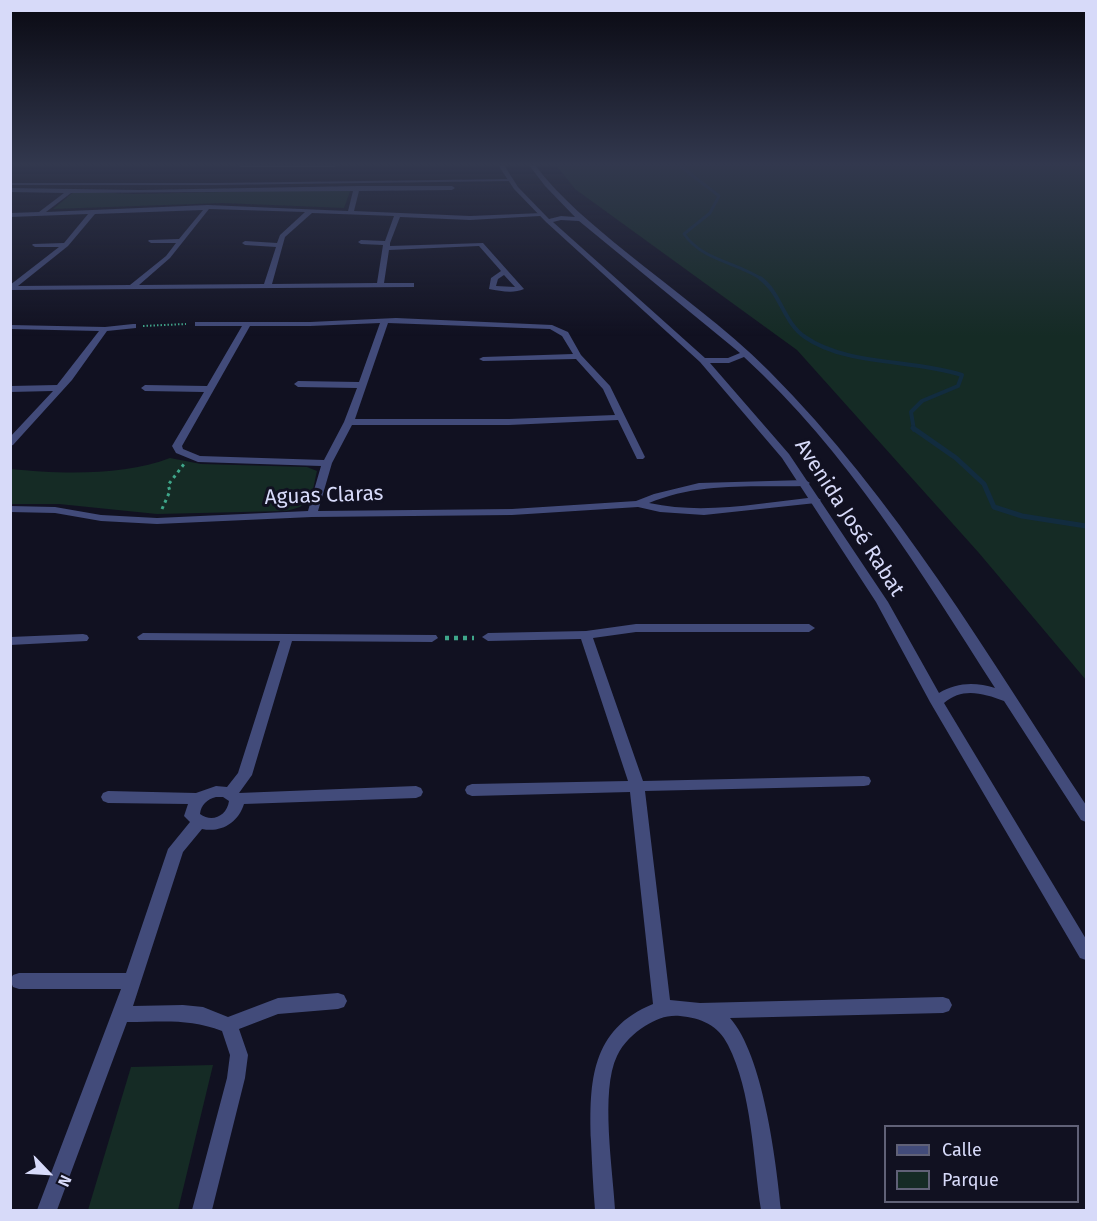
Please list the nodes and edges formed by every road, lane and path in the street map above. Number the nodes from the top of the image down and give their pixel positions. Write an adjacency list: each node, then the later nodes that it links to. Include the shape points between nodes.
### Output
1 (85, 222): 12 (street)
2 (196, 222): 8 (street)
3 (298, 222): 13 (street, via 282,236)
4 (395, 222): 14 (street)
5 (550, 222): 30 (street, Avenida José Rabat)
6 (585, 222): 27 (street, Avenida José Rabat)
7 (152, 241): 8 (street)
8 (181, 241): 20 (street)
9 (245, 243): 13 (street)
10 (361, 243): 14 (street)
11 (35, 245): 12 (street)
12 (66, 245): 19 (street)
13 (279, 245): 18 (street)
14 (387, 245): 15 (street, via 481,244); 16 (street)
15 (505, 272)
16 (380, 285): 17 (street); 18 (street)
17 (411, 285)
18 (267, 287): 20 (street)
19 (11, 288): 20 (street)
20 (131, 288)
21 (385, 320): 23 (street); 28 (street, via 546,325 565,334); 32 (street)
22 (198, 324): 23 (street); 24 (path)
23 (247, 324): 36 (street)
24 (133, 326): 26 (street)
25 (10, 327): 26 (street)
26 (105, 329): 33 (street)
27 (745, 354): 30 (street, via 729,361); 57 (street, Avenida José Rabat, via 816,427 876,500)
28 (579, 356): 29 (street); 37 (street, via 607,388)
29 (483, 359)
30 (703, 360): 43 (street, Avenida José Rabat, via 774,440)
31 (298, 384): 32 (street)
32 (362, 385): 38 (street)
33 (60, 388): 35 (street); 39 (street)
34 (145, 388): 36 (street)
35 (10, 389)
36 (210, 389): 40 (street, via 177,446)
37 (621, 417): 38 (street); 41 (street)
38 (349, 422): 42 (street)
39 (10, 443)
40 (190, 457): 42 (street); 48 (path, via 168,485 170,491)
41 (639, 457)
42 (327, 463): 47 (street)
43 (805, 483): 44 (street, Avenida José Rabat); 45 (street, Aguas Claras, via 691,487 655,495)
44 (816, 500): 45 (street, Aguas Claras, via 707,511); 58 (street, Avenida José Rabat, via 882,602)
45 (638, 504): 47 (street, Aguas Claras, via 512,512)
46 (10, 509): 48 (street, Aguas Claras)
47 (312, 514): 48 (street, Aguas Claras)
48 (157, 521)
49 (809, 628): 50 (street, via 636,628)
50 (586, 635): 54 (street); 60 (street)
51 (143, 637): 55 (street)
52 (83, 638): 56 (street)
53 (432, 638): 54 (path); 55 (street)
54 (488, 638)
55 (287, 639): 63 (street, via 245,775)
56 (10, 641)
57 (1007, 697): 58 (street, via 983,688 964,688); 66 (street, Avenida José Rabat)
58 (937, 702): 68 (street, Avenida José Rabat)
59 (864, 781): 60 (street)
60 (637, 785): 61 (street); 73 (street)
61 (472, 789)
62 (416, 792): 63 (street)
63 (234, 796): 65 (street, via 220,791); 67 (street, via 237,808 231,816 221,823)
64 (108, 797): 65 (street)
65 (198, 799): 67 (street, via 192,808)
66 (1086, 816)
67 (198, 823): 70 (street, via 176,849)
68 (1086, 953)
69 (19, 981): 70 (street)
70 (132, 981): 75 (street)
71 (338, 1001): 76 (street, via 278,1006)
72 (943, 1005): 74 (street)
73 (662, 1007): 74 (street); 79 (street, via 629,1025 605,1061 601,1086)
74 (704, 1010): 80 (street, via 733,1036 750,1080)
75 (120, 1014): 76 (street, via 183,1012 216,1018); 77 (street)
76 (228, 1025): 78 (street, via 239,1055 236,1078)
77 (47, 1210)
78 (202, 1210)
79 (605, 1210)
80 (771, 1210)

